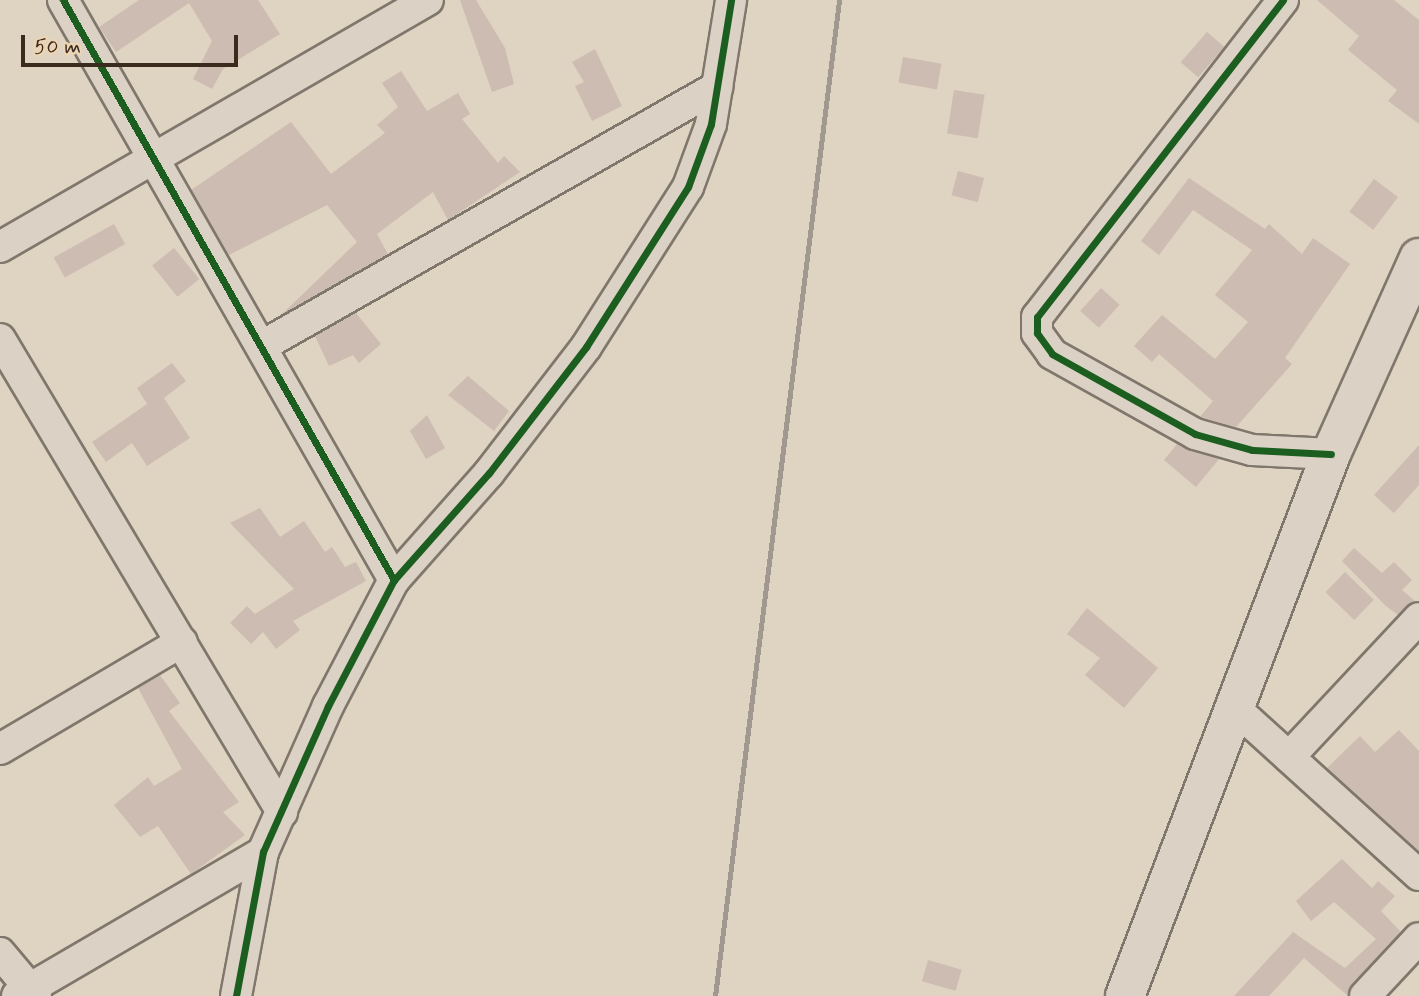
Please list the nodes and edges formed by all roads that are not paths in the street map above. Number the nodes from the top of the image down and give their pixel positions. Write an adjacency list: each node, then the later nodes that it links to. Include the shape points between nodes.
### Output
1 (63, 0): 6 (street)
2 (428, 0): 6 (street)
3 (731, 0): 5 (street)
4 (1283, 0): 11 (street, via 1037,317 1037,333 1052,354 1195,434 1252,450)
5 (717, 88): 10 (street); 12 (street, via 701,162 586,347 489,473)
6 (152, 159): 7 (street); 10 (street)
7 (0, 247)
8 (1419, 258): 11 (main road)
9 (0, 339): 14 (street)
10 (262, 346): 12 (street)
11 (1331, 454): 15 (main road)
12 (394, 580): 18 (street)
13 (1419, 618): 17 (street)
14 (182, 642): 16 (street); 18 (street)
15 (1238, 711): 17 (street); 25 (main road)
16 (0, 749)
17 (1289, 757): 20 (street)
18 (282, 812): 19 (street)
19 (263, 852): 23 (street); 24 (street)
20 (1419, 875)
21 (1419, 938): 26 (street)
22 (0, 953): 23 (street)
23 (28, 993)
24 (236, 996)
25 (1125, 996)
26 (1365, 996)

